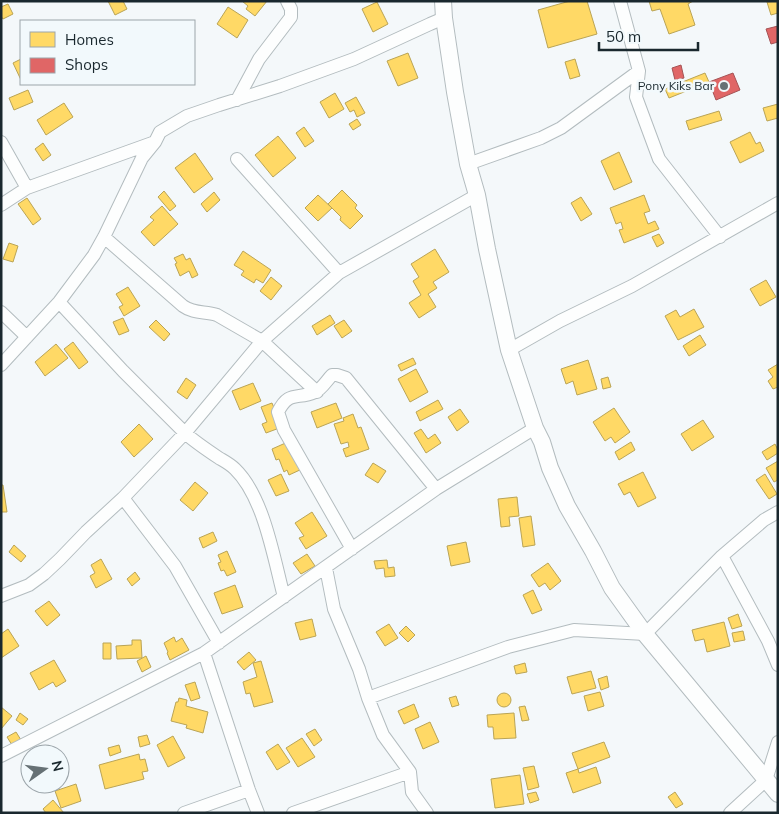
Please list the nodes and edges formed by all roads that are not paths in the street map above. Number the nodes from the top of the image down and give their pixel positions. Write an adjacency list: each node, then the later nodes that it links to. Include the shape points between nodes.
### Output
1 (287, 1): 6 (street, via 290,17 259,59)
2 (443, 1): 4 (street)
3 (620, 1): 5 (street)
4 (444, 18): 6 (street, via 354,59); 10 (street)
5 (639, 71): 10 (street, via 561,128); 16 (street, via 636,97 659,159)
6 (237, 100): 8 (street, via 187,116 160,132)
7 (1, 142): 11 (street)
8 (155, 142): 11 (street); 15 (street, via 142,158)
9 (237, 160): 17 (street)
10 (468, 164): 12 (street)
11 (28, 188): 14 (street)
12 (477, 194): 17 (street); 22 (street)
13 (778, 202): 16 (street)
14 (1, 205)
15 (104, 237): 18 (street); 21 (street, via 189,310 218,315)
16 (720, 237): 22 (street)
17 (340, 273): 21 (street)
18 (60, 302): 20 (street); 26 (street, via 122,371)
19 (1, 312): 20 (street)
20 (27, 337): 23 (street)
21 (262, 341): 24 (street); 26 (street)
22 (509, 350): 25 (street)
23 (1, 365)
24 (317, 392): 27 (street, via 332,375 346,378); 30 (street, via 288,398 278,412 284,430)
25 (535, 428): 27 (street); 35 (street, via 567,506 612,588)
26 (185, 433): 28 (street); 34 (street, via 234,468 247,484 267,532)
27 (436, 489): 30 (street)
28 (123, 498): 33 (street, via 44,574 30,585); 36 (street, via 175,566)
29 (778, 512): 31 (street)
30 (352, 549): 32 (street)
31 (722, 556): 35 (street); 38 (street)
32 (326, 568): 34 (street); 39 (street, via 334,609)
33 (1, 596)
34 (284, 597): 36 (street)
35 (645, 634): 39 (street, via 574,630 508,647); 43 (street)
36 (219, 643): 37 (street)
37 (204, 653): 41 (street); 44 (street)
38 (778, 665)
39 (368, 698): 42 (street, via 383,735)
40 (778, 742): 43 (street)
41 (1, 756)
42 (410, 772): 48 (street); 49 (street, via 412,792)
43 (766, 780): 45 (street); 50 (street)
44 (249, 790): 46 (street); 47 (street)
45 (778, 794)
46 (184, 813)
47 (258, 813)
48 (294, 813)
49 (427, 813)
50 (730, 813)

